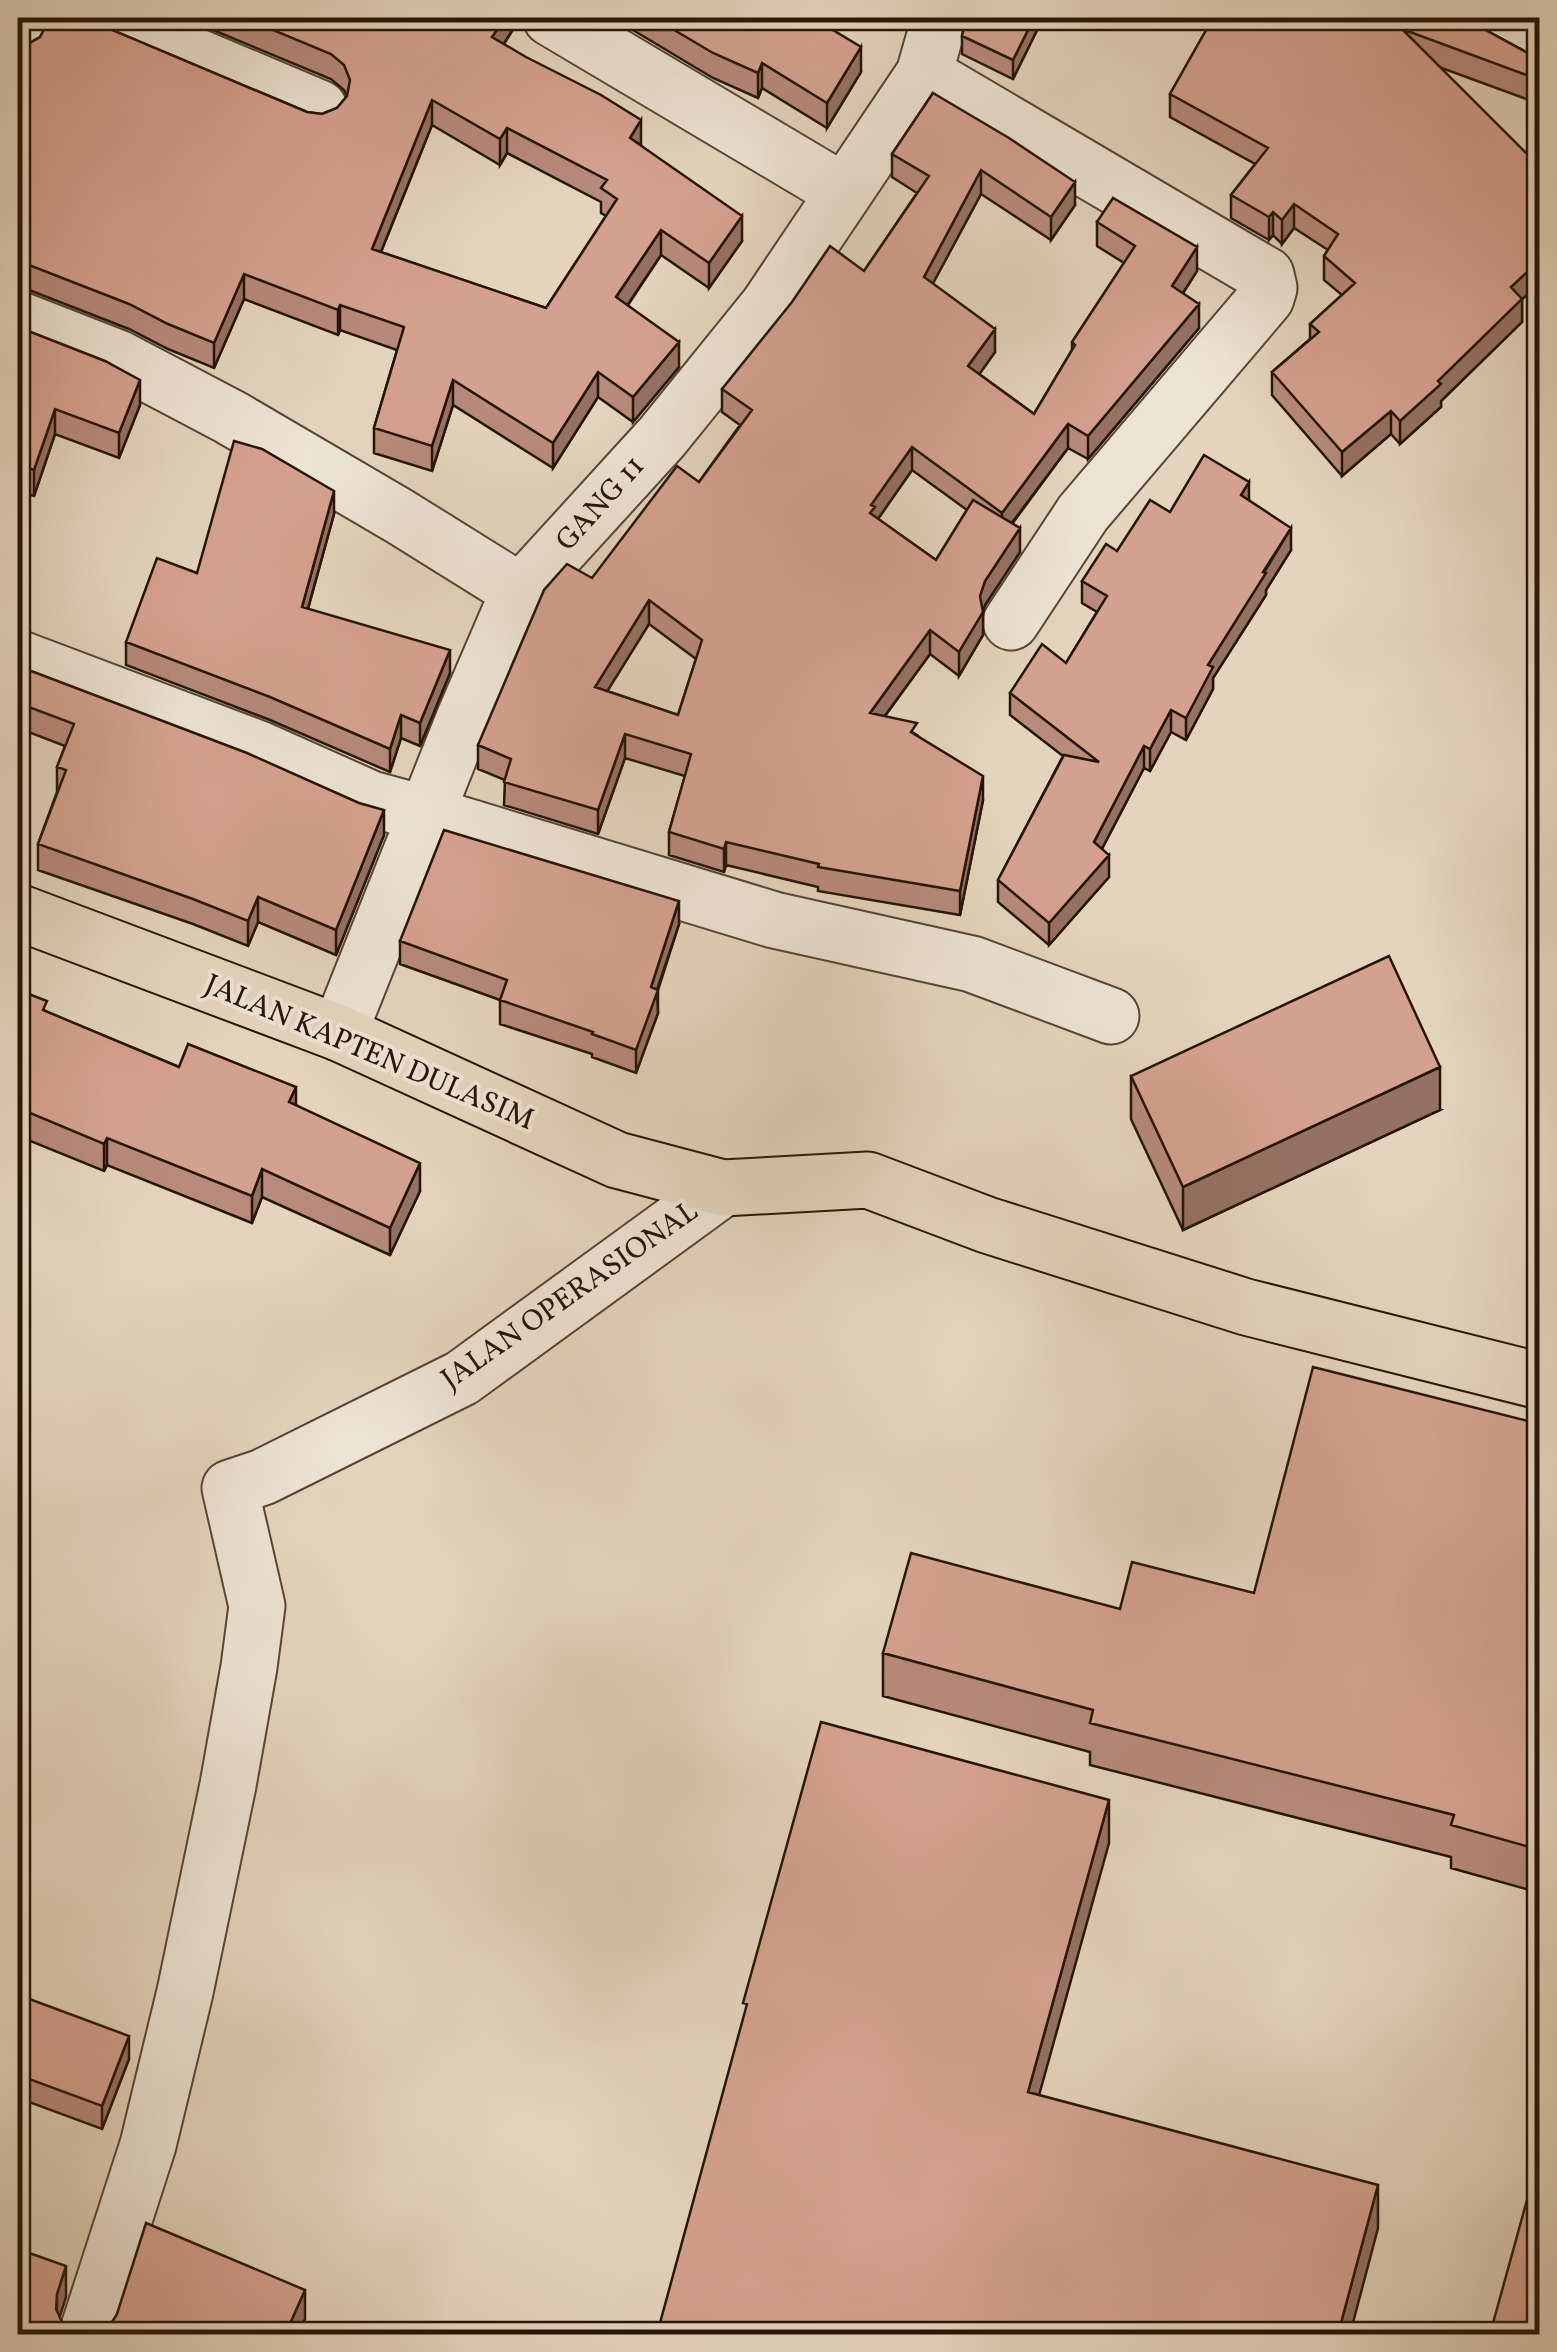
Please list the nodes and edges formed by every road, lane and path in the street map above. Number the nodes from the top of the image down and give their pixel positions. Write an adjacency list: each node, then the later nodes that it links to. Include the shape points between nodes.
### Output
1 (25, 18): 6 (street)
2 (106, 18): 9 (street)
3 (551, 18): 10 (street)
4 (940, 18): 8 (street, GANG 11)
5 (1485, 18): 7 (street)
6 (18, 40)
7 (1540, 48)
8 (924, 74): 10 (street, GANG 11); 13 (street, via 1268,282 1266,298 1083,513)
9 (319, 108)
10 (844, 192): 12 (street, GANG 11, via 768,306)
11 (18, 320): 12 (street, via 118,358 230,417)
12 (521, 592): 15 (street, GANG 11)
13 (1011, 622)
14 (18, 658): 15 (street, via 259,749 370,799)
15 (426, 814): 17 (street, via 774,920 972,964); 18 (street, GANG 11)
16 (18, 912): 18 (main road, JALAN KAPTEN DULASIM)
17 (1110, 1016)
18 (339, 1033): 19 (main road, JALAN KAPTEN DULASIM, via 617,1160)
19 (722, 1188): 20 (main road, JALAN OPERASIONAL, via 868,1180 1004,1231 1246,1307); 21 (street, JALAN OPERASIONAL, via 462,1378 230,1488 257,1606 249,1666 185,1992 148,2145)
20 (1540, 1381)
21 (88, 2334)

